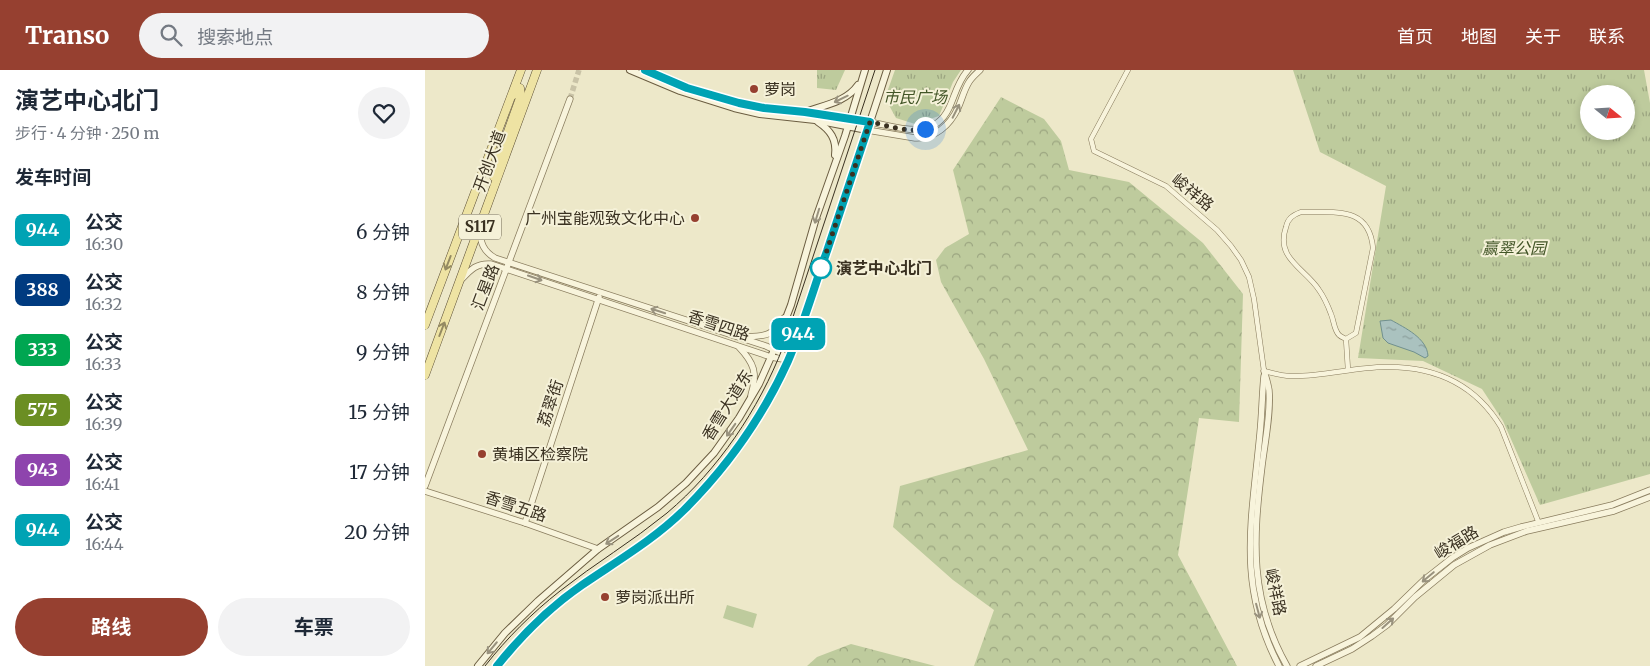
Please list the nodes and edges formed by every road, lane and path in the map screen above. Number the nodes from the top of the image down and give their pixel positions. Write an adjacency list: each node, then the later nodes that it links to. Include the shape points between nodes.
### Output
1 (521, 70): 13 (main road, 开创大道 / S117)
2 (537, 70): 11 (main road, 开创大道 / S117)
3 (542, 70): 11 (main road)
4 (630, 70): 16 (main road, via 680,91 734,108)
5 (645, 70): 14 (main road, via 718,97 764,108)
6 (887, 70): 17 (main road, 香雪大道东)
7 (968, 70): 17 (street, via 944,115 931,126 908,130)
8 (980, 70): 19 (street, one-way to 8, via 915,138 940,131 949,123 969,82)
9 (1128, 70): 36 (street, 峻祥路, via 1091,138 1094,151 1166,186 1231,246 1249,277)
10 (865, 71): 14 (main road, one-way to 14, via 849,95); 15 (main road, 香雪大道东)
11 (534, 80): 21 (main road, 开创大道 / S117)
12 (570, 98): 23 (street, 汇星路)
13 (510, 99): 21 (main road, via 520,88 521,95 496,165); 28 (main road, 开创大道 / S117, one-way to 28)
14 (805, 112): 15 (main road)
15 (850, 119): 17 (main road); 18 (main road, 香雪大道东)
16 (815, 120): 18 (main road); 20 (main road, via 835,140)
17 (870, 122): 19 (main road, 香雪大道东)
18 (847, 126): 19 (main road); 20 (main road, 香雪大道东)
19 (867, 130): 34 (main road, 香雪大道东)
20 (832, 169): 27 (main road, 香雪大道东, one-way to 27)
21 (493, 191): 22 (main road, 开创大道 / S117)
22 (479, 229): 23 (street, 香雪四路, via 486,252); 24 (main road, 开创大道 / S117)
23 (508, 266): 24 (street, 香雪四路, via 476,265); 25 (street, 香雪四路); 26 (street, 香雪四路, one-way to 26); 39 (street, 汇星路)
24 (460, 281): 37 (main road, 开创大道 / S117, one-way to 24)
25 (600, 293): 26 (street, 荔翠街); 29 (street, 香雪四路, one-way to 25)
26 (597, 300): 31 (street, 香雪四路); 44 (street, 荔翠街)
27 (791, 305): 29 (street, via 782,322 769,334); 32 (main road, 香雪大道东)
28 (425, 325)
29 (737, 337): 32 (street, 香雪四路)
30 (1346, 339): 30 (street, via 1356,332 1373,248 1372,237 1366,225 1347,214 1293,214 1284,231 1285,251 1319,289 1339,335); 35 (street)
31 (737, 346): 33 (street, 香雪四路); 38 (street, via 754,369 754,386)
32 (774, 350): 33 (main road, 香雪大道东); 34 (street, 香雪四路)
33 (771, 357): 34 (street, 香雪四路); 38 (main road, 香雪大道东)
34 (788, 360): 47 (main road, 香雪大道东, via 742,442 691,503 660,531 555,606)
35 (1348, 370): 36 (street, via 1289,376); 43 (street, via 1385,367 1420,370 1463,385 1493,414 1501,427)
36 (1264, 371): 48 (street, 峻祥路, one-way to 48, via 1249,557 1256,605); 49 (street, 峻祥路, via 1269,389 1268,416 1256,519 1256,566 1268,624)
37 (425, 375)
38 (748, 404): 45 (main road, 香雪大道东, one-way to 45, via 718,447 686,483)
39 (425, 486)
40 (1650, 490): 43 (street, 峻福路, via 1605,507)
41 (425, 491): 44 (street, 香雪五路)
42 (1650, 498): 51 (street, 峻福路, one-way to 42, via 1372,636 1444,573 1490,545 1527,531 1606,513)
43 (1538, 521): 50 (street, 峻福路, one-way to 50, via 1468,548 1438,569 1361,637)
44 (525, 523): 45 (street, 香雪五路)
45 (598, 549): 46 (main road, 香雪大道东, one-way to 46, via 527,611)
46 (479, 666)
47 (497, 666)
48 (1279, 666)
49 (1287, 666)
50 (1300, 666)
51 (1316, 666)

